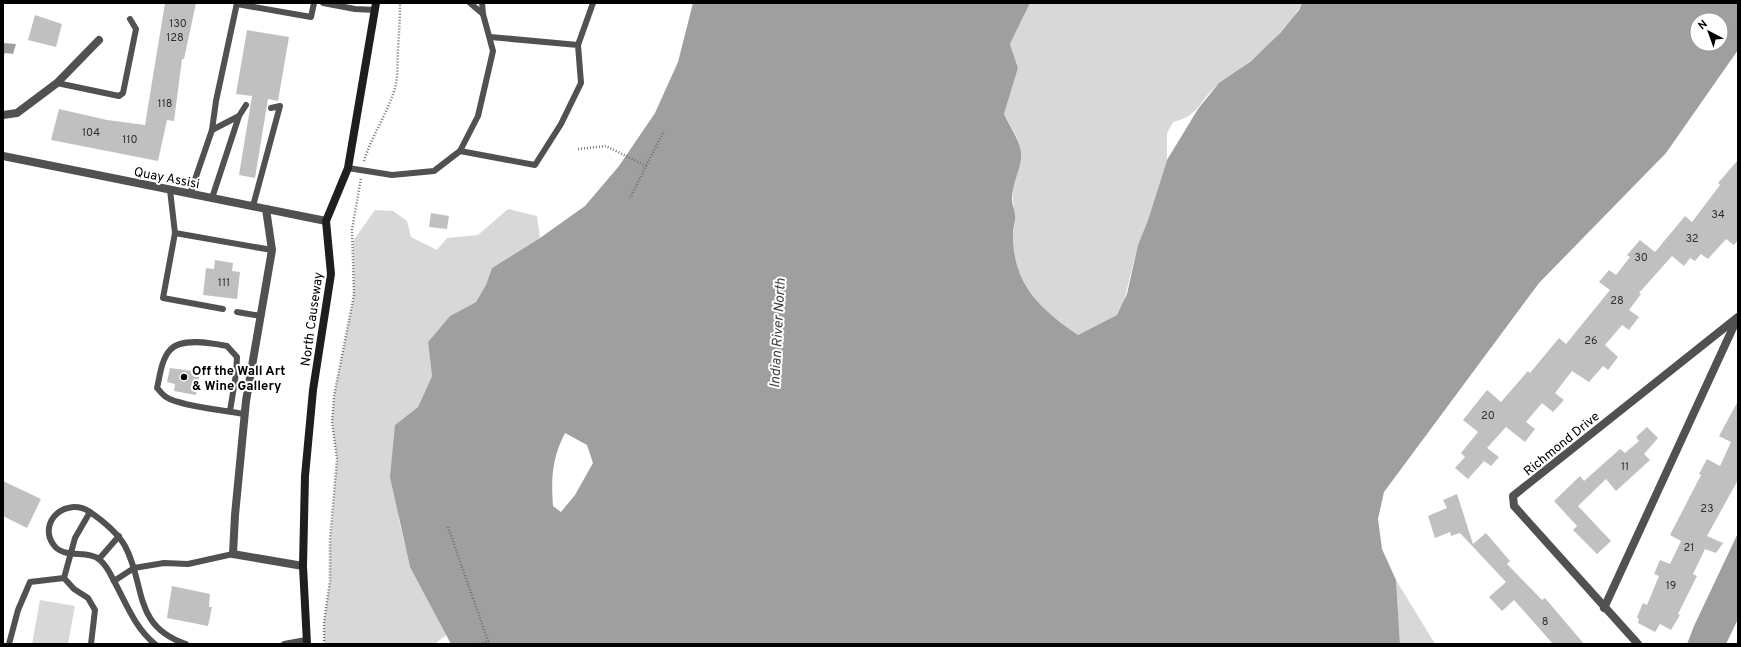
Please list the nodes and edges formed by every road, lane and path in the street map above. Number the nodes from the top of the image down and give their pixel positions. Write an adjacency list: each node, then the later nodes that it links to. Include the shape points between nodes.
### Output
1 (314, 3): 7 (lane, via 311,16)
2 (323, 3): 8 (lane, via 354,9)
3 (400, 3): 26 (path, via 401,27 394,92 369,146)
4 (470, 3): 9 (lane)
5 (482, 3): 9 (lane)
6 (593, 3): 13 (lane)
7 (237, 4): 19 (lane)
8 (376, 6): 25 (main road, North Causeway)
9 (483, 14): 11 (lane)
10 (130, 19): 14 (lane, via 136,29 123,93 119,96)
11 (490, 37): 13 (lane); 22 (lane, via 493,51 478,116)
12 (99, 40): 14 (street)
13 (578, 45): 22 (lane, via 581,83 561,124 535,165)
14 (57, 82): 17 (street, via 17,113)
15 (246, 105): 18 (lane)
16 (271, 108): 31 (lane, via 280,106)
17 (3, 115)
18 (239, 116): 19 (lane); 29 (lane)
19 (212, 130): 28 (lane)
20 (664, 131): 24 (path)
21 (578, 149): 24 (path, via 606,146)
22 (460, 151): 26 (lane, via 434,171 392,175)
23 (3, 156): 27 (street, Quay Assisi)
24 (646, 166): 30 (path)
25 (348, 168): 26 (lane); 33 (main road, North Causeway)
26 (363, 170): 59 (path, via 352,230 354,295 334,396 332,422 337,459)
27 (170, 190): 28 (street, Quay Assisi); 34 (lane)
28 (190, 194): 29 (street, Quay Assisi)
29 (212, 198): 31 (street, Quay Assisi)
30 (630, 198)
31 (253, 206): 32 (street, Quay Assisi)
32 (266, 209): 33 (street, Quay Assisi); 35 (street)
33 (326, 221): 48 (main road, North Causeway, via 331,274 312,390 306,446)
34 (175, 233): 35 (lane); 36 (lane, via 163,298)
35 (272, 250): 38 (street)
36 (223, 309)
37 (237, 312): 38 (lane)
38 (261, 316): 41 (street)
39 (1738, 317): 52 (street, Richmond Drive); 52 (street, Richmond Drive, via 1513,496 1514,506)
40 (230, 411): 40 (lane, via 167,398 158,388 163,363 170,349 186,342 227,346 237,357); 41 (lane)
41 (245, 414): 46 (street)
42 (90, 512): 44 (lane); 45 (lane, via 75,538); 45 (lane, via 74,506 64,508 55,514 50,527 53,544 59,550)
43 (448, 527): 60 (path, via 488,641)
44 (119, 536): 47 (lane); 49 (lane)
45 (70, 553): 47 (lane); 50 (lane)
46 (233, 554): 48 (street); 49 (lane, via 188,564 164,563)
47 (99, 559): 51 (lane)
48 (303, 566): 53 (main road, North Causeway)
49 (134, 568): 51 (lane); 57 (lane, via 144,608 157,626 175,640)
50 (64, 578): 54 (lane, via 30,582 18,610); 55 (lane, via 74,589 88,598 95,610)
51 (114, 581): 56 (lane, via 141,630)
52 (1604, 608): 61 (street, Richmond Drive)
53 (306, 642): 58 (lane)
54 (9, 644)
55 (91, 644)
56 (155, 644)
57 (186, 644)
58 (284, 644)
59 (324, 644)
60 (480, 644)
61 (1638, 644)

